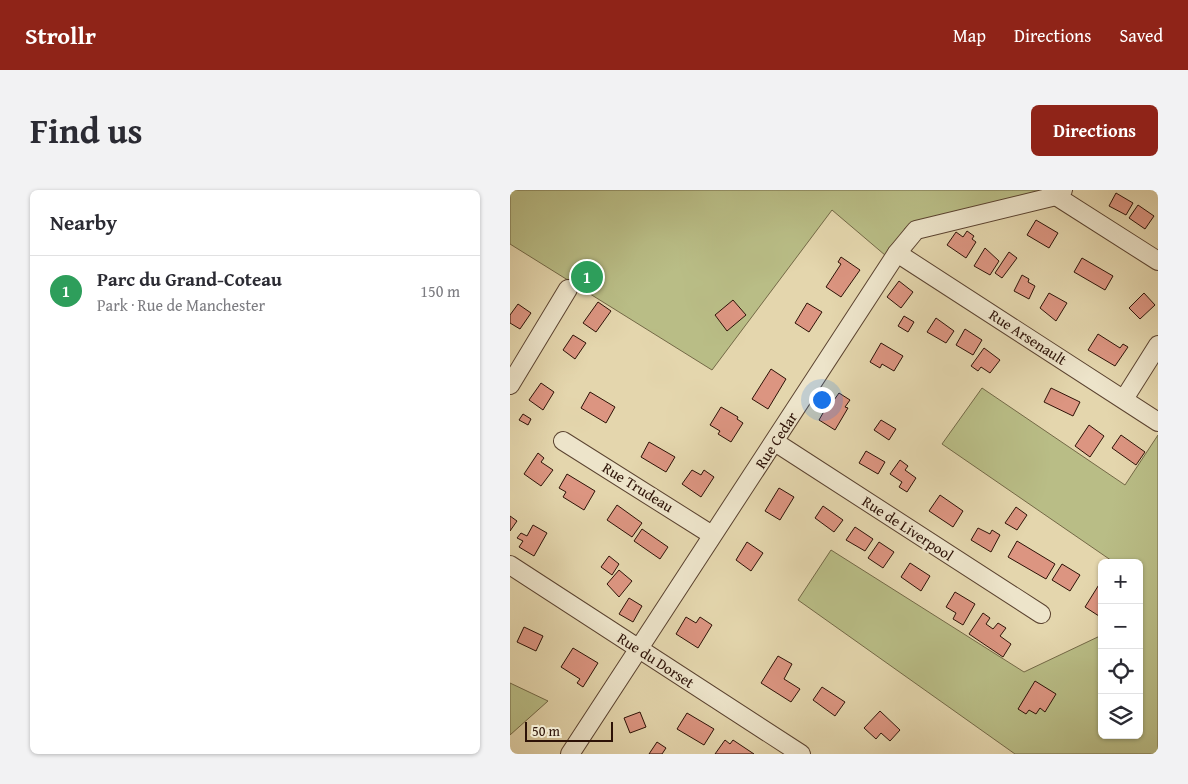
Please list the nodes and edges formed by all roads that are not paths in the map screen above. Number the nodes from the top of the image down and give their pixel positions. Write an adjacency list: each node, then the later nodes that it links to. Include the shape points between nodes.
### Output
1 (1060, 193): 2 (street, Rue Cedar, via 916,230); 3 (street)
2 (898, 253): 7 (street, Rue Arsenault); 10 (street, Rue Cedar)
3 (1158, 262)
4 (568, 290): 6 (street)
5 (1158, 345): 7 (street)
6 (510, 385)
7 (1124, 399): 8 (street, Rue Arsenault)
8 (1158, 422)
9 (563, 441): 11 (street, Rue Trudeau)
10 (775, 442): 11 (street, Rue Cedar); 13 (street, Rue de Liverpool)
11 (712, 535): 14 (street, Rue Cedar)
12 (510, 565): 14 (street, Rue du Dorset)
13 (1041, 614)
14 (638, 648): 15 (street, Rue Cedar); 16 (street, Rue du Dorset)
15 (570, 754)
16 (801, 754)

